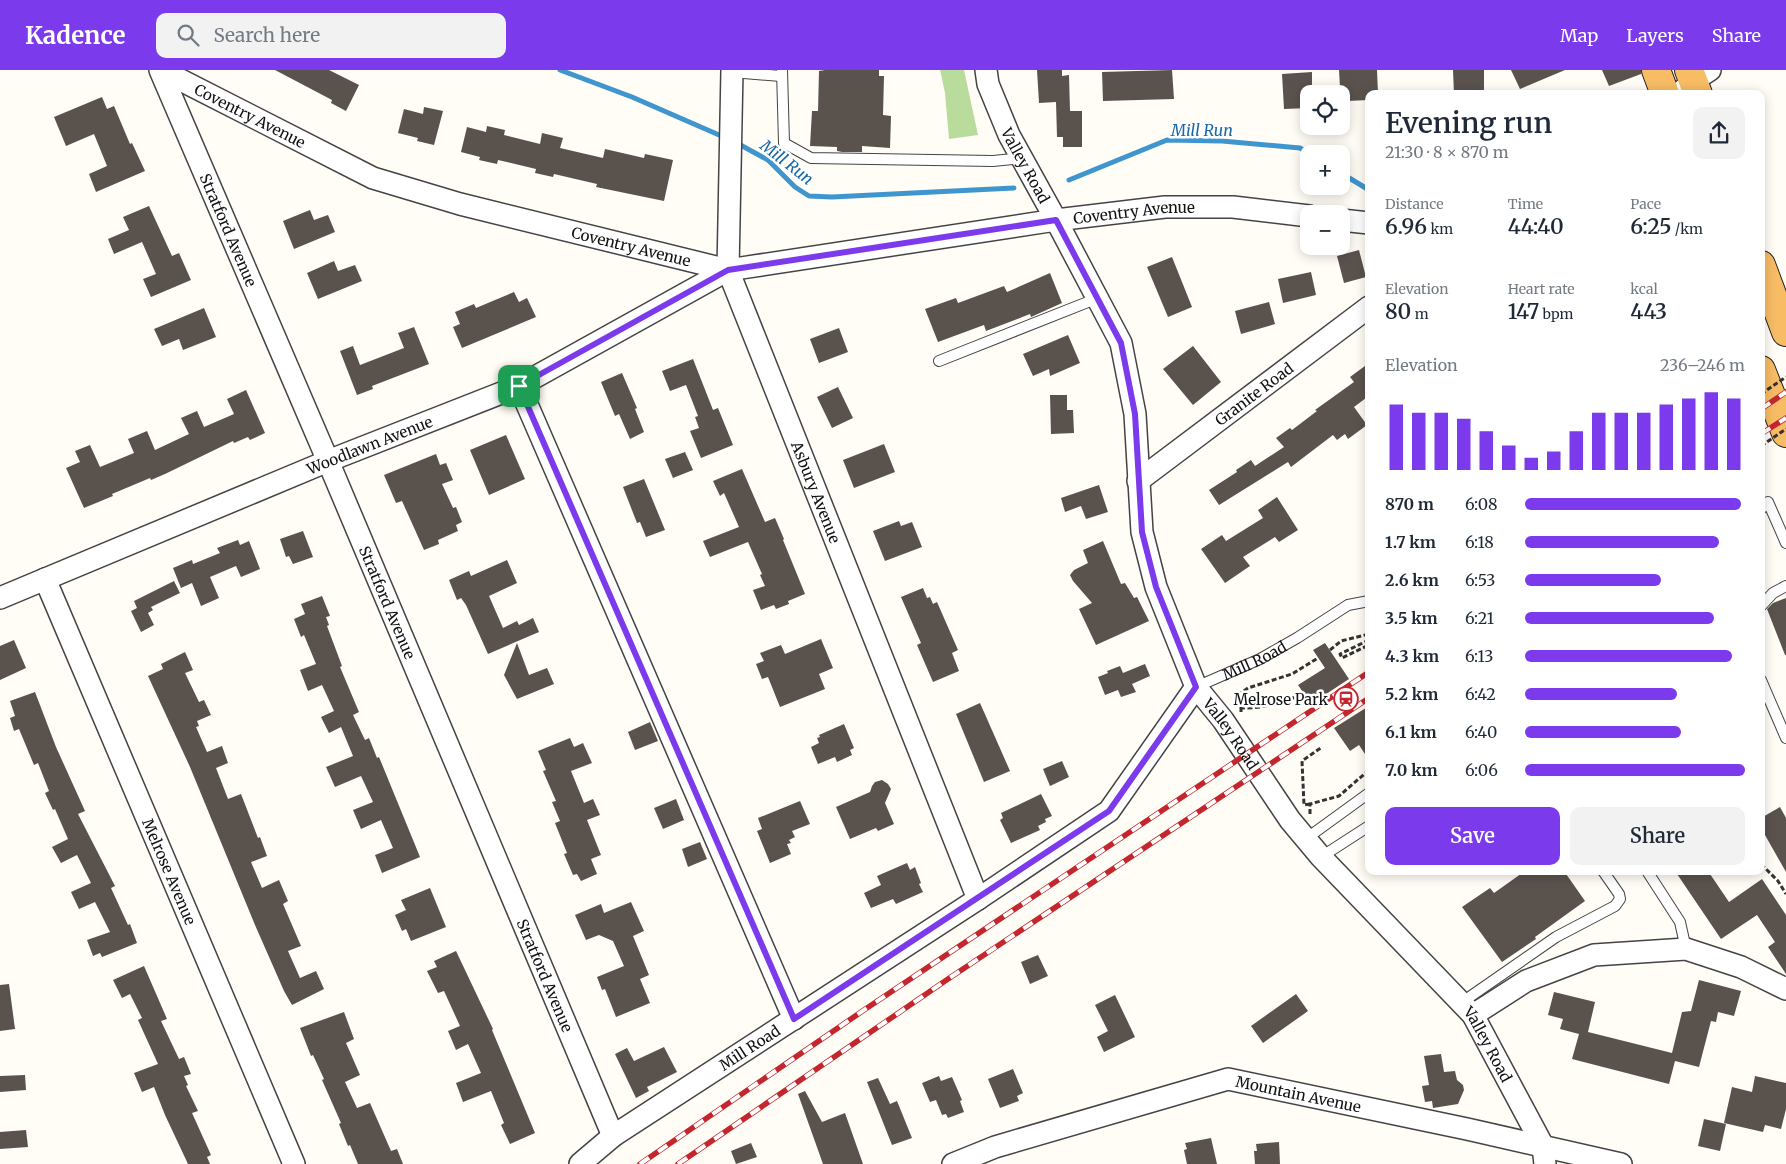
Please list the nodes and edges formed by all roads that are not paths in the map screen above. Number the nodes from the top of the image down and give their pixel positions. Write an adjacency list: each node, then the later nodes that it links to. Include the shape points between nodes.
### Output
1 (160, 70): 12 (street, Coventry Avenue, via 373,178 460,204); 21 (street, Stratford Avenue)
2 (986, 70): 7 (street, Valley Road, via 1009,135)
3 (1656, 70): 6 (highway)
4 (732, 71): 5 (lane); 12 (street, Asbury Avenue)
5 (782, 73): 7 (lane, via 784,143 812,158 993,162)
6 (1664, 90)
7 (1022, 158): 9 (street, Valley Road)
8 (1300, 215): 9 (street, Coventry Avenue, via 1233,206 1164,207)
9 (1056, 220): 12 (street, Coventry Avenue); 14 (street, Valley Road)
10 (1350, 221): 11 (street)
11 (1365, 223)
12 (728, 270): 19 (street, Woodlawn Avenue); 39 (street, Asbury Avenue)
13 (1765, 276): 16 (highway)
14 (1098, 298): 17 (lane); 22 (street, Valley Road, via 1121,343 1135,414)
15 (1365, 310): 22 (street, Granite Road)
16 (1786, 332)
17 (939, 361)
18 (1765, 380): 20 (highway)
19 (519, 386): 21 (street, Woodlawn Avenue); 43 (street)
20 (1786, 431)
21 (328, 461): 25 (street, Woodlawn Avenue); 44 (street, Stratford Avenue)
22 (1138, 481): 30 (street, Valley Road, via 1142,532 1156,587)
23 (1765, 505): 24 (lane, via 1768,502)
24 (1786, 543)
25 (45, 579): 27 (street, Woodlawn Avenue); 47 (street, Melrose Avenue)
26 (1786, 586): 29 (lane)
27 (0, 598)
28 (1365, 602): 30 (lane, Mill Road, via 1348,605 1260,658)
29 (1765, 602)
30 (1196, 687): 35 (street, Valley Road, via 1223,720 1290,820); 39 (street, Mill Road, via 1109,811)
31 (1765, 689): 32 (lane)
32 (1786, 738)
33 (1365, 796): 35 (lane)
34 (1365, 829): 36 (lane)
35 (1307, 838): 36 (street, Valley Road)
36 (1321, 857): 42 (street, Valley Road)
37 (1606, 875): 42 (lane, via 1619,894 1616,906 1556,937)
38 (1650, 875): 40 (lane, via 1680,922)
39 (978, 899): 43 (street, Mill Road)
40 (1686, 949): 41 (street, via 1741,967); 42 (street, via 1594,955 1526,981)
41 (1786, 989)
42 (1467, 1009): 45 (street, Valley Road)
43 (794, 1019): 44 (street, Mill Road)
44 (613, 1136): 48 (street, Mill Road)
45 (1544, 1155): 46 (street, Mountain Avenue, via 1228,1079); 50 (street, Mountain Avenue)
46 (999, 1156): 49 (street, Mountain Avenue)
47 (294, 1164)
48 (580, 1164)
49 (953, 1164)
50 (1621, 1164)

